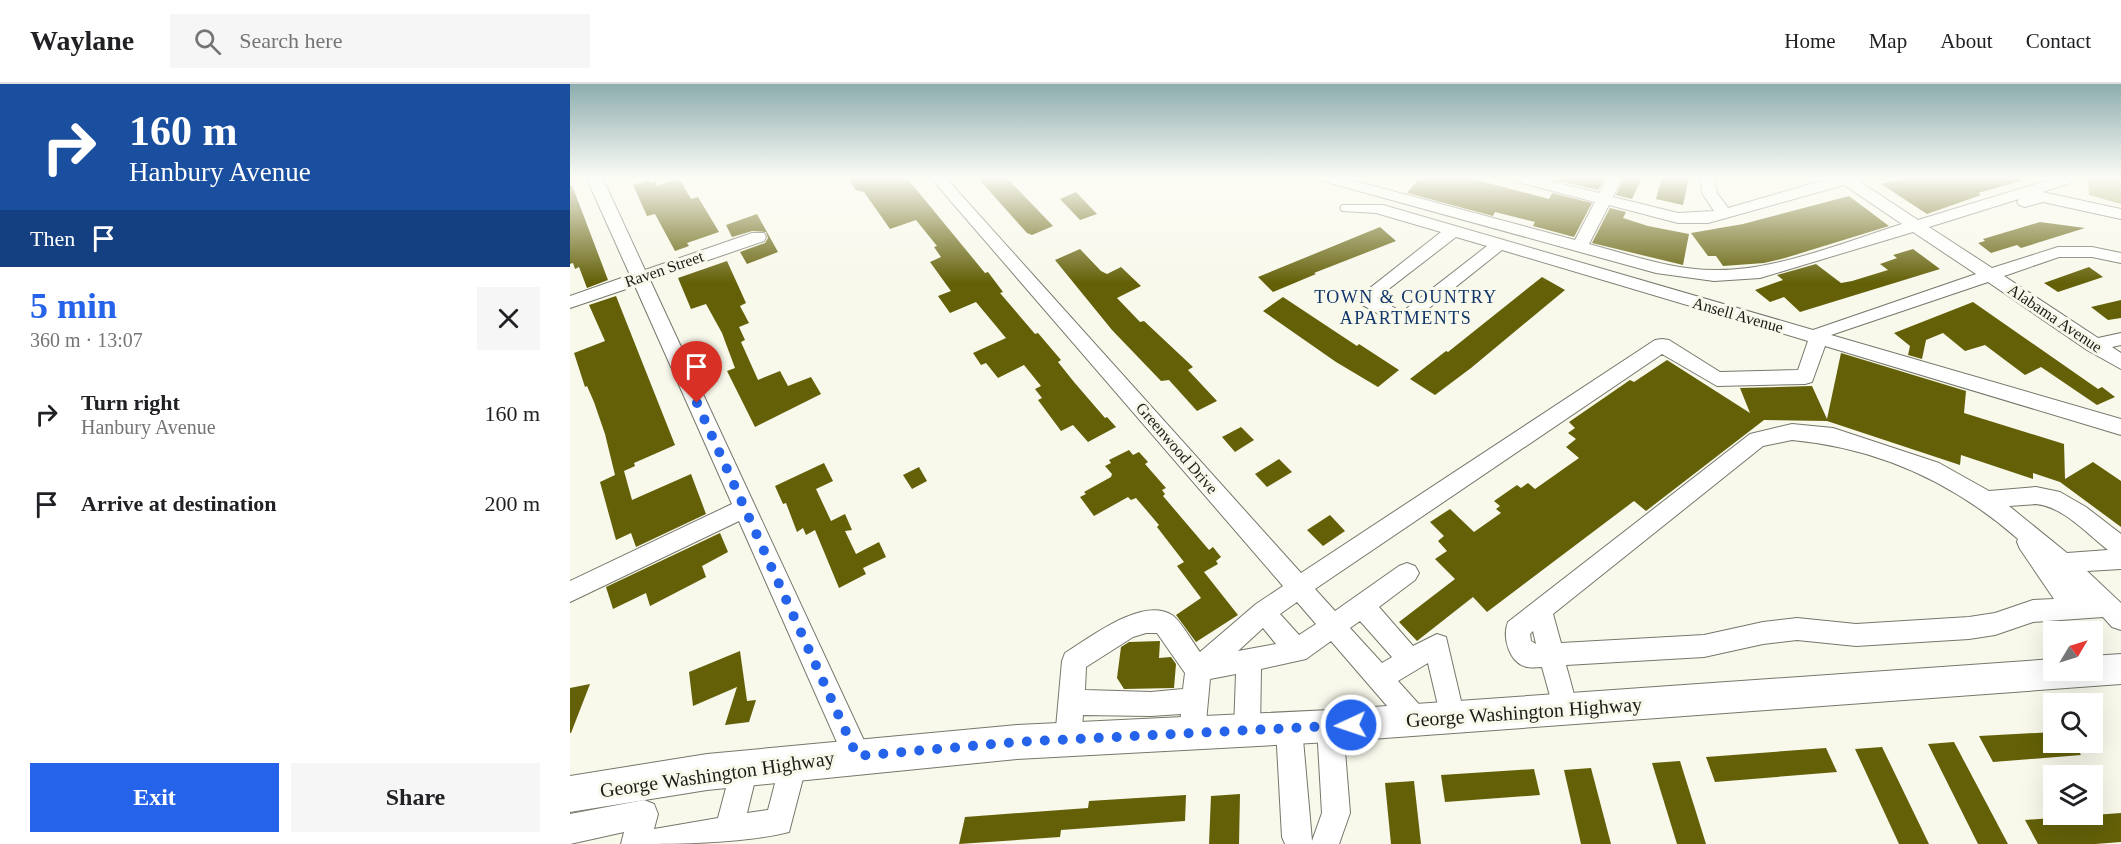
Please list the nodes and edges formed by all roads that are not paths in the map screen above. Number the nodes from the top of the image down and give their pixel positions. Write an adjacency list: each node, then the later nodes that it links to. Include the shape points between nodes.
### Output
1 (610, 212): 19 (street)
2 (968, 212): 34 (street, Greenwood Drive)
3 (1392, 212): 13 (street, Ansell Avenue)
4 (1463, 212): 16 (street)
5 (1596, 212): 16 (street)
6 (1656, 212): 11 (street, via 1694,220)
7 (1730, 212): 11 (street)
8 (1898, 212): 12 (street, Alabama Avenue)
9 (1968, 212): 12 (street)
10 (1981, 212): 12 (street)
11 (1725, 214)
12 (1920, 228): 16 (street, via 1760,273 1738,275 1680,273); 18 (street, Alabama Avenue)
13 (1453, 231): 15 (street, Ansell Avenue); 15 (street, via 1365,299 1403,320)
14 (758, 237): 19 (street, Raven Street)
15 (1498, 245): 21 (street, Ansell Avenue)
16 (1580, 246)
17 (2121, 258): 18 (street, via 2092,252 2058,252)
18 (1990, 275): 21 (street, via 1821,332); 23 (street, Alabama Avenue)
19 (640, 277): 20 (street, Raven Street); 27 (street)
20 (570, 302)
21 (1818, 338): 25 (street, Ansell Avenue); 34 (street, via 1805,377 1717,379 1662,345)
22 (2121, 339): 23 (street)
23 (2094, 345): 24 (street, Alabama Avenue)
24 (2121, 362)
25 (2121, 427)
26 (1986, 500): 28 (street); 29 (street, via 2052,498); 42 (street, via 1932,469 1833,436 1792,432 1757,440 1517,630 1519,645 1528,656)
27 (745, 508): 35 (street); 60 (street)
28 (2012, 520): 31 (street); 37 (street)
29 (2121, 547)
30 (2121, 560): 31 (street)
31 (2070, 570): 33 (street); 39 (street)
32 (1407, 573): 36 (street)
33 (2121, 574)
34 (1299, 587): 38 (street); 40 (street, Greenwood Drive)
35 (571, 590)
36 (1362, 606): 40 (street); 44 (street)
37 (2074, 608): 39 (street); 42 (street, via 2027,613 1969,628 1856,635 1772,631 1704,646)
38 (1264, 612): 41 (street); 46 (street)
39 (2114, 613)
40 (1333, 625): 41 (street); 47 (street, Greenwood Drive)
41 (1297, 651): 43 (street)
42 (1552, 656): 51 (street)
43 (1249, 660): 46 (street); 56 (street)
44 (1410, 660): 47 (street); 52 (street, via 1437,645)
45 (2121, 669): 51 (main road, George Washington Highway)
46 (1198, 670): 48 (street); 49 (street, via 1164,623 1146,622 1126,628 1074,661)
47 (1379, 678): 53 (street, Greenwood Drive)
48 (1195, 700): 50 (street); 57 (street)
49 (1071, 702): 50 (street); 59 (street)
50 (1136, 703): 58 (street)
51 (1565, 709): 52 (main road, George Washington Highway)
52 (1452, 718): 53 (main road, George Washington Highway)
53 (1416, 720): 54 (main road, George Washington Highway)
54 (1329, 726): 55 (main road, George Washington Highway); 70 (street, via 1336,813)
55 (1289, 728): 56 (main road, George Washington Highway); 69 (street)
56 (1247, 730): 57 (main road, George Washington Highway)
57 (1192, 733): 58 (main road, George Washington Highway)
58 (1135, 736): 59 (main road, George Washington Highway)
59 (1068, 739): 60 (main road, George Washington Highway)
60 (857, 756): 61 (main road, George Washington Highway)
61 (793, 763): 62 (main road, George Washington Highway); 66 (street, via 779,822)
62 (744, 768): 63 (main road, George Washington Highway); 66 (street)
63 (653, 781): 64 (main road, George Washington Highway); 65 (street)
64 (574, 811): 65 (street)
65 (644, 814): 67 (street)
66 (729, 830): 68 (street)
67 (634, 844)
68 (649, 844)
69 (1299, 844)
70 (1325, 844)

